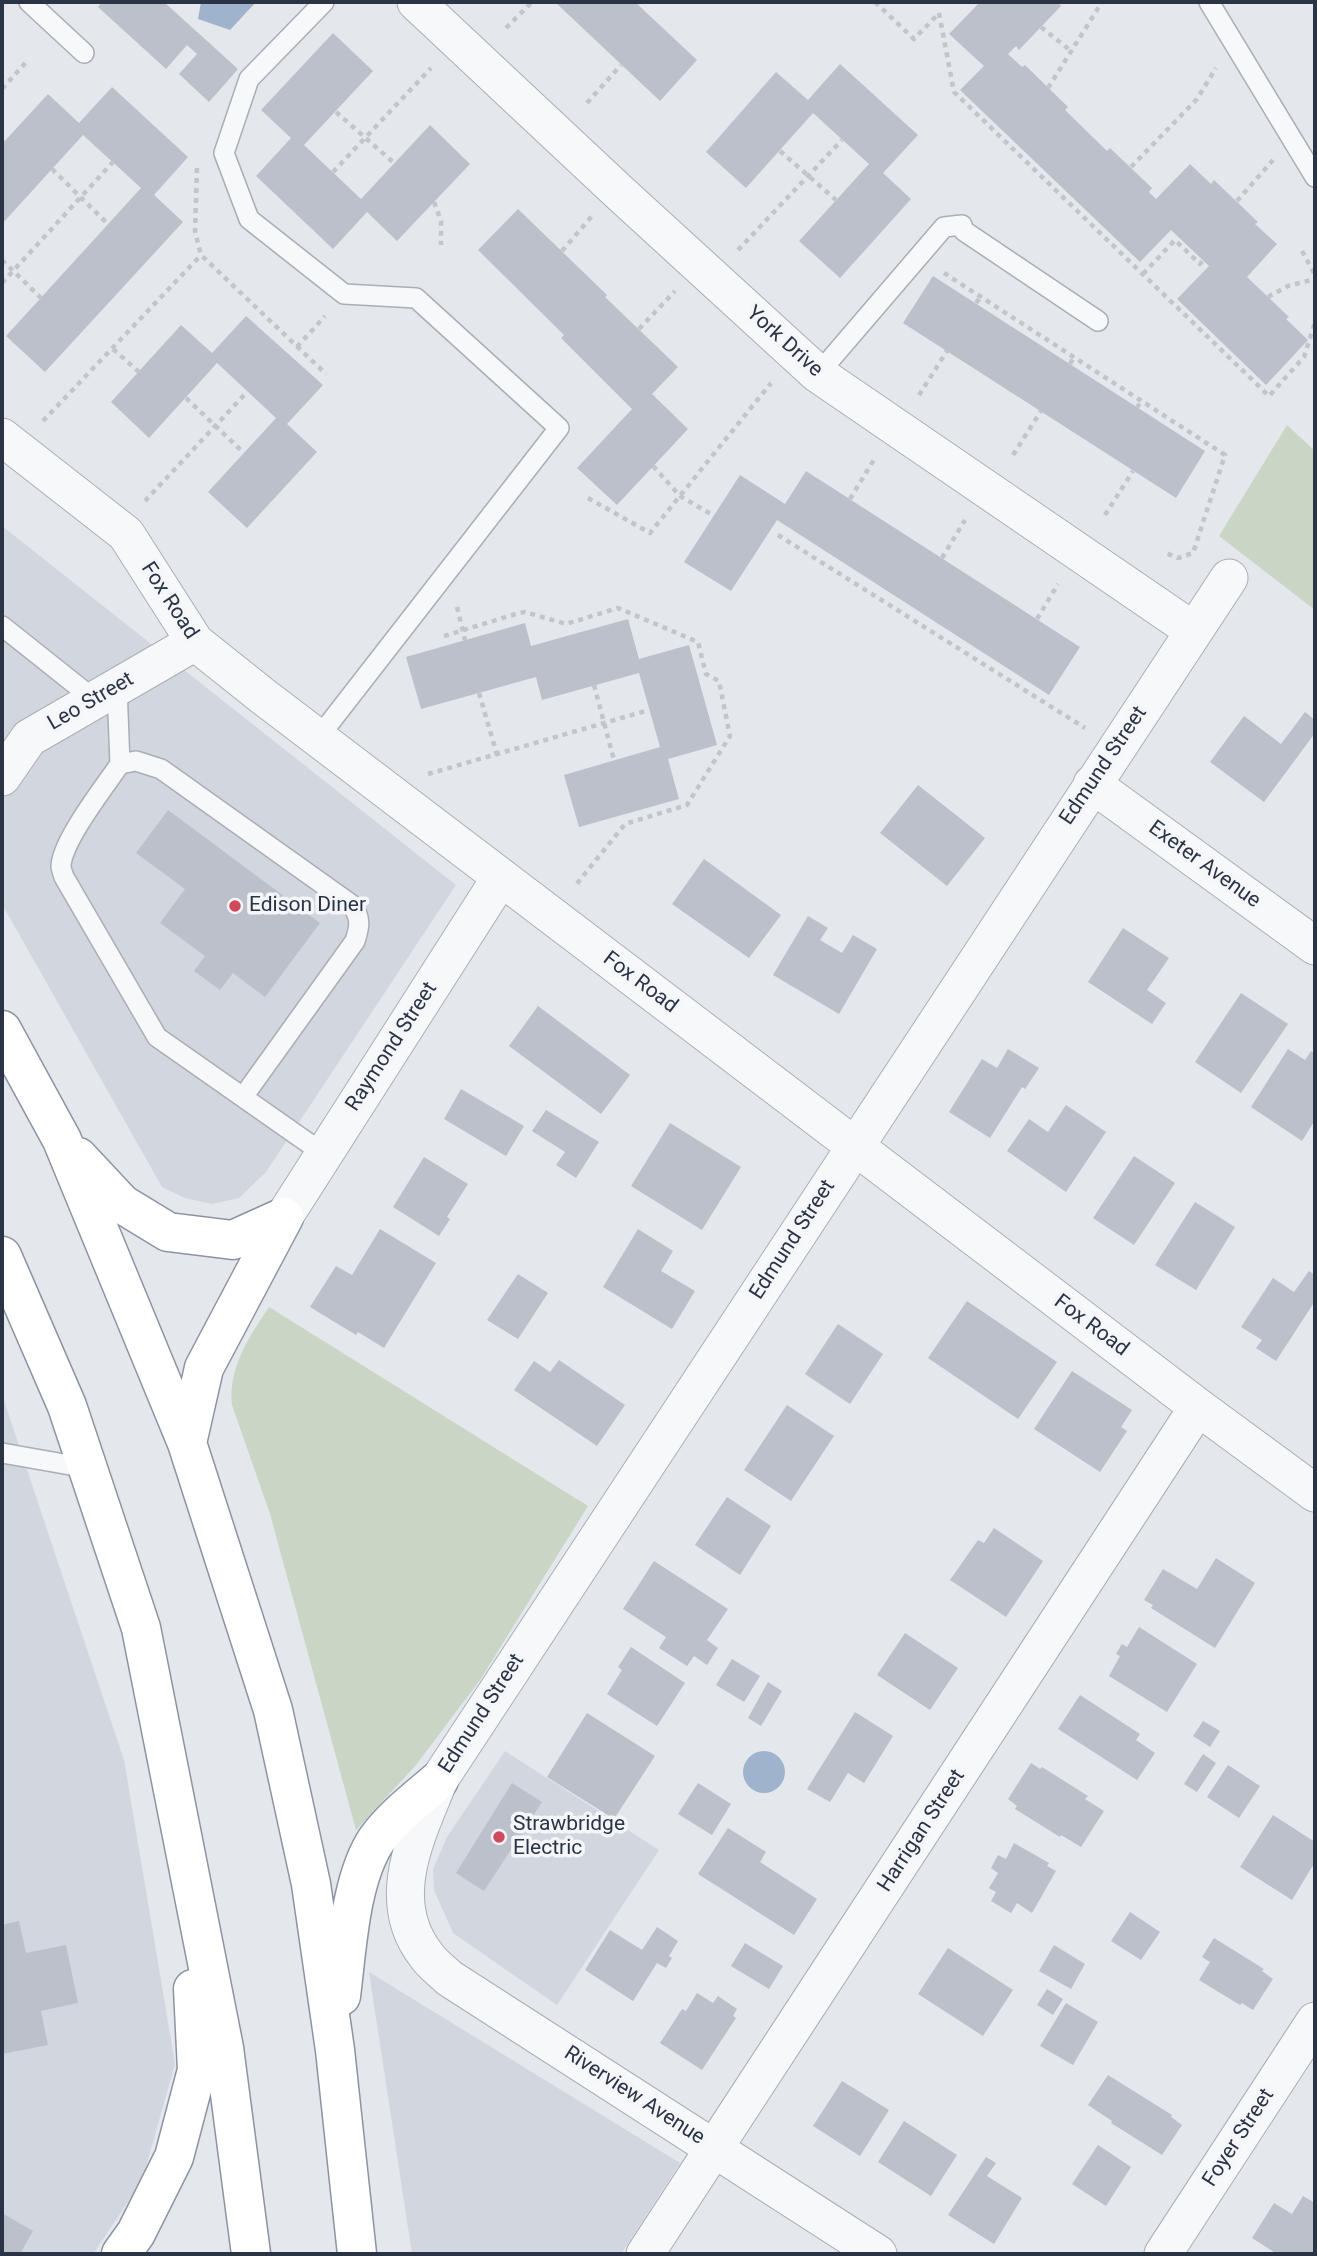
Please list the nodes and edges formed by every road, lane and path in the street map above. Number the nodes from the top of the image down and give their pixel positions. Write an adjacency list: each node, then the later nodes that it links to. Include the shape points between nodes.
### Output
1 (29, 2): 12 (lane)
2 (324, 2): 53 (lane, via 249,79 224,153 249,219)
3 (416, 2): 68 (street, York Drive)
4 (531, 2): 9 (path)
5 (875, 2): 39 (path, via 914,39 939,13 954,92)
6 (1102, 2): 11 (path)
7 (1209, 2): 10 (lane)
8 (1041, 27): 11 (path)
9 (506, 28)
10 (1233, 40): 21 (lane); 27 (path, via 1197,99)
11 (1071, 51): 16 (path)
12 (85, 53)
13 (28, 60): 17 (path)
14 (437, 62): 20 (path)
15 (621, 65): 18 (path)
16 (1048, 88)
17 (2, 89)
18 (587, 103)
19 (336, 111): 20 (path)
20 (365, 138): 25 (path); 29 (path)
21 (1293, 139): 31 (lane); 34 (path)
22 (842, 140): 30 (path)
23 (780, 151): 30 (path)
24 (113, 162): 32 (path)
25 (394, 163)
26 (197, 164): 44 (path, via 195,231)
27 (1130, 167)
28 (52, 169): 32 (path)
29 (333, 172)
30 (808, 176): 33 (path); 41 (path)
31 (1315, 177)
32 (81, 197): 38 (path); 48 (path)
33 (836, 200)
34 (1237, 201)
35 (434, 202): 40 (path, via 441,221)
36 (595, 213): 42 (path)
37 (1098, 221): 39 (path)
38 (108, 224)
39 (1093, 226): 49 (path)
40 (441, 245)
41 (738, 250)
42 (562, 251)
43 (1302, 251): 50 (path)
44 (201, 255): 61 (path); 62 (path)
45 (2, 260): 48 (path)
46 (1203, 260): 49 (path, via 1200,264 1174,240)
47 (940, 270): 54 (path)
48 (13, 271): 51 (path); 56 (path)
49 (1143, 274): 59 (path, via 1269,396 1304,357)
50 (1315, 277): 55 (path)
51 (2, 283)
52 (676, 290): 60 (path)
53 (344, 294): 61 (path); 106 (lane, via 416,298 559,428)
54 (981, 297): 57 (path); 64 (path)
55 (1268, 297)
56 (41, 298)
57 (976, 303)
58 (1098, 321): 68 (lane, via 964,231 962,225 944,227)
59 (1315, 322)
60 (639, 329)
61 (297, 347): 67 (path)
62 (113, 349): 66 (path); 77 (path)
63 (947, 351): 71 (path)
64 (1074, 357): 65 (path); 73 (path)
65 (1070, 364)
66 (139, 372)
67 (326, 374)
68 (818, 374): 97 (street, York Drive)
69 (772, 382): 83 (path)
70 (247, 392): 76 (path)
71 (919, 395)
72 (186, 397): 76 (path)
73 (1140, 401): 74 (path); 91 (path, via 1225,455 1193,553 1178,558)
74 (1137, 408)
75 (1041, 411): 79 (path)
76 (216, 426): 78 (path); 86 (path)
77 (19, 433): 99 (street, Fox Road, via 126,534)
78 (244, 453)
79 (1013, 455)
80 (875, 458): 85 (path)
81 (653, 466): 83 (path)
82 (1133, 471): 88 (path)
83 (680, 496): 84 (path, via 650,533); 87 (path)
84 (588, 498)
85 (850, 499)
86 (137, 509)
87 (714, 516)
88 (1104, 516)
89 (968, 517): 92 (path)
90 (778, 535): 105 (path)
91 (1166, 553)
92 (942, 558)
93 (1063, 577): 95 (path)
94 (1229, 578): 97 (street, Edmund Street)
95 (1037, 619)
96 (2, 626): 102 (lane)
97 (1194, 631): 112 (street, Edmund Street)
98 (444, 636): 114 (path, via 519,613 566,624 618,608 698,642 706,674 719,681 730,736 687,805 625,824)
99 (195, 642): 102 (street, Leo Street); 106 (street, Fox Road)
100 (594, 685): 104 (path)
101 (479, 692): 107 (path)
102 (106, 694): 109 (lane); 111 (street, Leo Street, via 29,738)
103 (649, 710): 104 (path)
104 (603, 723): 107 (path); 108 (path)
105 (1086, 728)
106 (318, 738): 113 (street, Fox Road)
107 (497, 755): 110 (path)
108 (614, 760)
109 (120, 764): 117 (lane, via 88,810 61,867 157,1037); 117 (lane, via 136,761 161,769 358,913 355,941)
110 (426, 775)
111 (2, 777)
112 (1092, 784): 115 (street, Exeter Avenue); 119 (street, Edmund Street)
113 (501, 877): 119 (street, Fox Road); 120 (street, Raymond Street)
114 (574, 887)
115 (1315, 946)
116 (2, 1030): 118 (highway)
117 (243, 1097): 120 (lane)
118 (62, 1140): 121 (highway, via 122,1204 168,1232 233,1240); 124 (highway)
119 (854, 1146): 123 (street, Fox Road); 128 (street, Edmund Street)
120 (324, 1154): 121 (street, Raymond Street)
121 (284, 1217): 124 (highway, via 204,1367)
122 (2, 1256): 126 (highway, via 67,1406)
123 (1198, 1407): 127 (street, Fox Road); 133 (street, Harrigan Street)
124 (187, 1443): 132 (highway, via 273,1710 311,1884)
125 (2, 1453): 126 (lane)
126 (88, 1468): 129 (highway, via 141,1628)
127 (1315, 1493)
128 (439, 1780): 130 (street, Edmund Street, via 413,1846 405,1881); 132 (highway, via 377,1840 364,1869 351,1911)
129 (188, 1858): 134 (highway, via 197,2070 174,2157); 135 (highway, via 224,2048)
130 (407, 1921): 133 (street, Riverview Avenue, via 425,1955 449,1978)
131 (1315, 2021): 139 (street, Foyer Street)
132 (335, 2050): 136 (highway)
133 (714, 2148): 137 (street, Harrigan Street); 138 (street, Riverview Avenue)
134 (121, 2254)
135 (251, 2254)
136 (357, 2254)
137 (645, 2254)
138 (878, 2254)
139 (1163, 2254)

